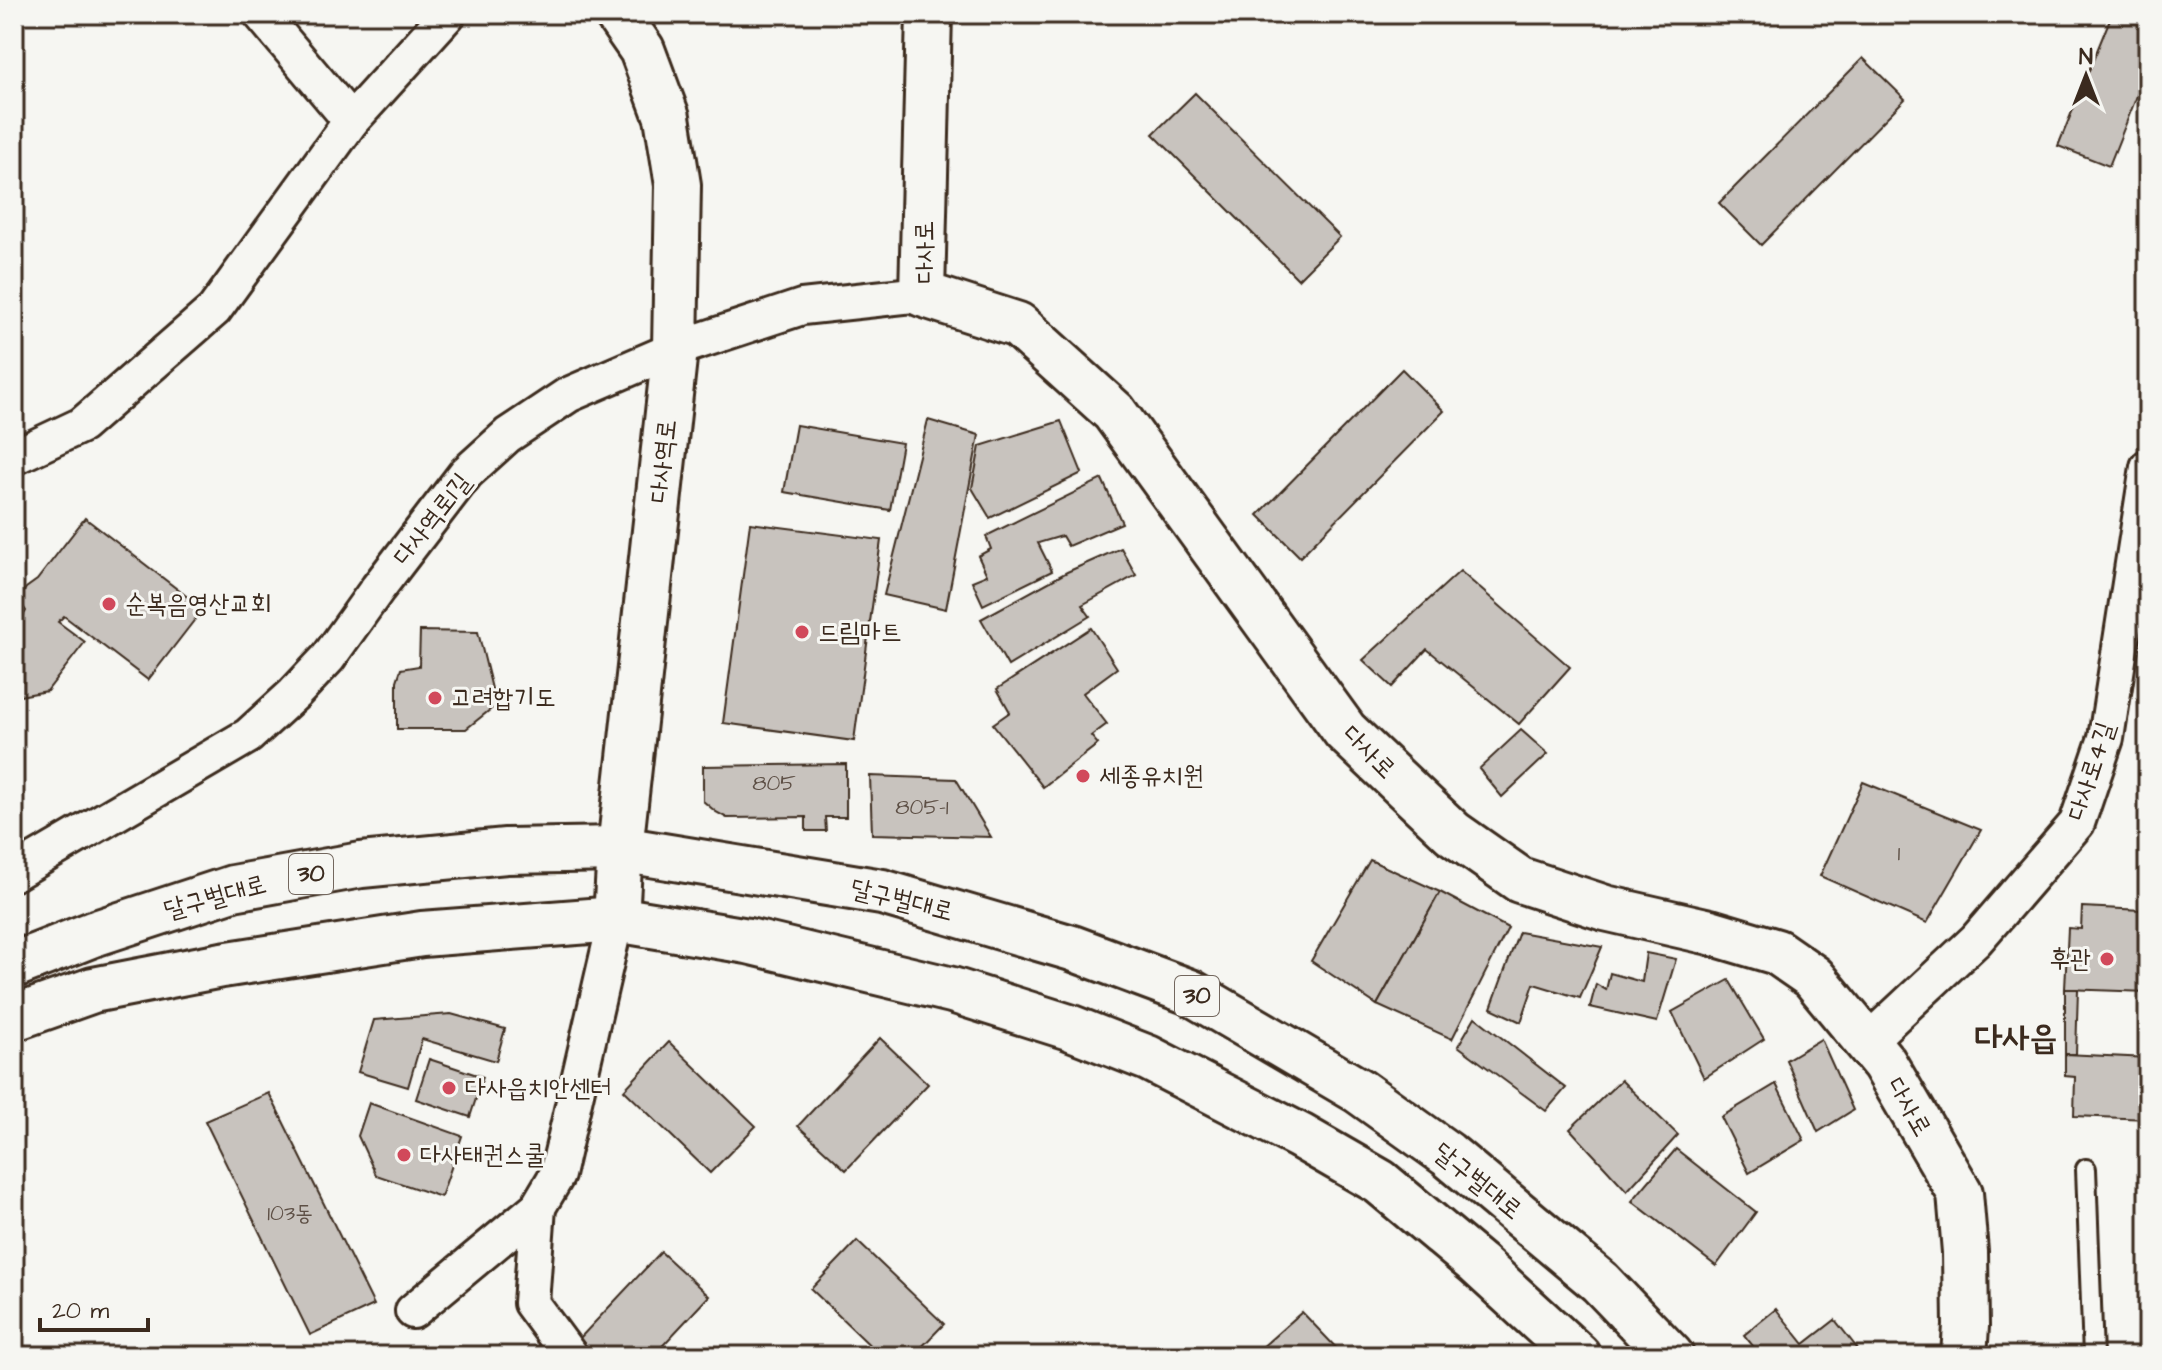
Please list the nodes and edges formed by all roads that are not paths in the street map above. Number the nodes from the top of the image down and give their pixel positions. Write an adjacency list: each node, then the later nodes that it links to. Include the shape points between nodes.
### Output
1 (261, 14): 5 (street)
2 (448, 14): 5 (street)
3 (617, 14): 7 (main road, 다사역로, via 642,50 667,117 678,185)
4 (929, 14): 6 (main road, 다사로)
5 (351, 121): 8 (street, via 214,310 82,425)
6 (922, 294): 7 (street, 다사역로1길, via 802,307); 15 (main road, 다사로, via 1018,325 1114,412 1345,731 1453,833 1520,880 1605,908 1777,952 1813,977)
7 (675, 349): 10 (main road, 다사역로); 11 (street, 다사역로1길, via 568,395 508,435 466,473 328,658 248,736)
8 (14, 457)
9 (2148, 467): 15 (street, 다사로4길, via 2106,738 2077,823 1976,940)
10 (620, 849): 12 (main road, 다사역로); 13 (main road, 달구벌대로 / 30, via 506,851 361,865 233,888); 21 (main road, 달구벌대로 / 30, via 882,892 1072,948 1190,992 1359,1091 1447,1154 1600,1282)
11 (14, 873)
12 (616, 919): 14 (main road, via 422,934 222,965 93,990); 17 (street, via 557,1175); 20 (main road, via 748,941 952,990 1148,1058 1380,1182)
13 (14, 965)
14 (14, 1018)
15 (1867, 1042): 22 (main road, 다사로, via 1960,1193)
16 (2086, 1169): 23 (lane)
17 (538, 1207): 18 (street); 19 (street, via 531,1303)
18 (413, 1311)
19 (570, 1356)
20 (1578, 1356)
21 (1671, 1356)
22 (1964, 1356)
23 (2093, 1356)

